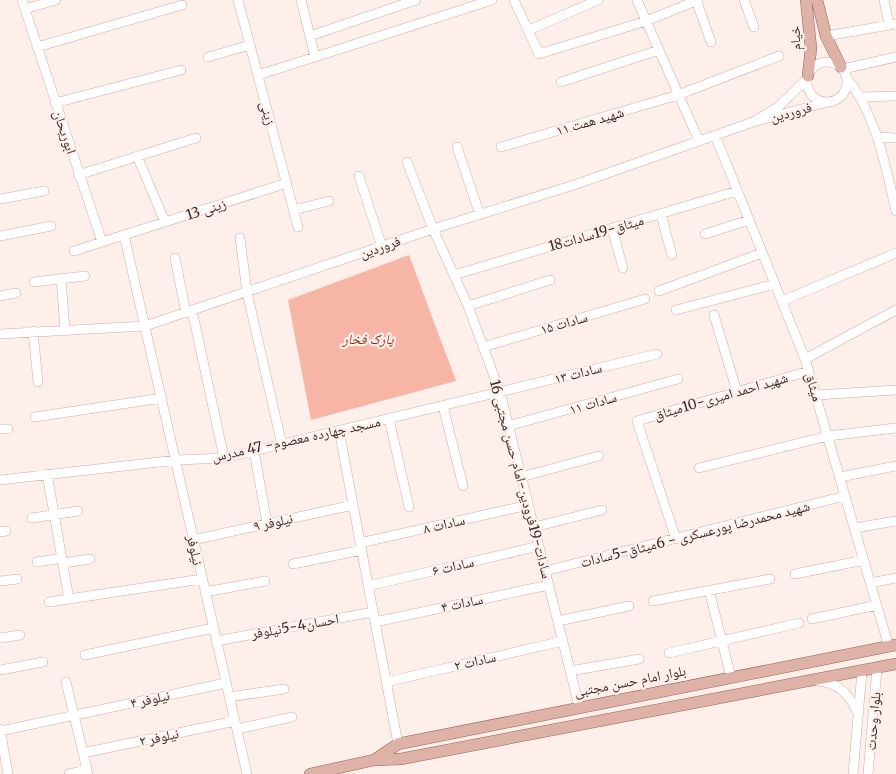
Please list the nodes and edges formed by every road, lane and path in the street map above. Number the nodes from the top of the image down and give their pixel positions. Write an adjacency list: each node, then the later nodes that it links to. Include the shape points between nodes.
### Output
1 (56, 0): 14 (street)
2 (238, 0): 23 (street, زینی)
3 (301, 0): 20 (street)
4 (416, 0): 20 (street)
5 (492, 0): 28 (street)
6 (514, 0): 19 (street)
7 (598, 0): 19 (street)
8 (637, 0): 16 (street)
9 (697, 0): 16 (street); 22 (street)
10 (744, 0): 18 (street)
11 (806, 0): 33 (main road, خیام, via 811,48)
12 (817, 0): 21 (main road, خیام)
13 (884, 0): 17 (street)
14 (23, 4): 24 (street, ابوریحان)
15 (182, 5): 24 (street)
16 (646, 21): 19 (street, via 539,54); 25 (street)
17 (892, 24): 21 (street)
18 (754, 27)
19 (529, 30)
20 (310, 36): 28 (street)
21 (826, 36): 30 (main road, خیام)
22 (711, 42)
23 (250, 45): 27 (street); 32 (street, زینی)
24 (37, 47): 40 (street, ابوریحان)
25 (659, 50): 35 (street); 36 (street)
26 (779, 56): 36 (street, شهید همت ۱۱)
27 (208, 57)
28 (315, 57): 32 (street)
29 (896, 57): 30 (street)
30 (842, 68): 33 (street, via 832,62 822,62 813,67); 34 (street)
31 (181, 70): 40 (street)
32 (258, 75): 53 (street, زینی)
33 (807, 77): 39 (street, via 812,96); 41 (street, فروردین, via 778,107)
34 (847, 78): 38 (street); 39 (street, via 845,91 835,101)
35 (560, 82)
36 (678, 94): 46 (street); 48 (street, شهید همت ۱۱)
37 (896, 96): 38 (street)
38 (862, 97): 43 (street)
39 (828, 102): 41 (street, فروردین)
40 (55, 103): 51 (street, ابوریحان)
41 (753, 122): 42 (street, فروردین)
42 (715, 135): 46 (street, فروردین); 55 (street, میثاق)
43 (878, 137): 45 (street); 59 (street)
44 (196, 138): 49 (street)
45 (896, 138)
46 (698, 141): 60 (street, فروردین)
47 (457, 147): 60 (street)
48 (501, 147)
49 (137, 156): 51 (street); 63 (street)
50 (407, 162): 67 (street, سادات-19فرودین-امام حسن مجتبی 16)
51 (78, 175): 72 (street, ابوریحان)
52 (359, 176): 73 (street)
53 (287, 183): 58 (street, زینی); 63 (street, زینی 13)
54 (44, 191): 56 (street)
55 (737, 191): 61 (street, 18میثاق-19سادات); 62 (street, میثاق)
56 (0, 198)
57 (329, 200): 58 (street)
58 (294, 210): 65 (street, زینی)
59 (896, 210)
60 (480, 215): 67 (street, فروردین)
61 (661, 215): 66 (street, 18میثاق-19سادات); 77 (street)
62 (749, 220): 68 (street); 75 (street, میثاق)
63 (165, 222): 69 (street, زینی 13)
64 (51, 226): 70 (street)
65 (298, 227)
66 (612, 228): 79 (street); 80 (street, 18میثاق-19سادات)
67 (433, 229): 73 (street, فروردین); 80 (street, سادات-19فرودین-امام حسن مجتبی 16)
68 (705, 234)
69 (124, 235): 72 (street); 97 (street, نیلوفر)
70 (0, 236)
71 (240, 238): 87 (street)
72 (102, 242): 74 (street)
73 (382, 247): 87 (street, فروردین)
74 (74, 250)
75 (762, 252): 85 (street, میثاق); 86 (street)
76 (896, 253): 91 (street)
77 (672, 255)
78 (175, 258): 95 (street)
79 (623, 268)
80 (454, 275): 92 (street, سادات-19فرودین-امام حسن مجتبی 16)
81 (85, 276): 82 (street)
82 (61, 278): 84 (street); 98 (street)
83 (550, 280): 92 (street)
84 (34, 282)
85 (775, 284): 91 (street, میثاق); 93 (street)
86 (659, 291)
87 (247, 292): 95 (street, فروردین); 119 (street)
88 (16, 293): 89 (street)
89 (0, 296)
90 (645, 299): 101 (street, سادات ۱۵)
91 (782, 301): 103 (street, میثاق)
92 (468, 306): 101 (street, سادات-19فرودین-امام حسن مجتبی 16)
93 (676, 310)
94 (896, 310): 103 (street)
95 (189, 311): 97 (street, فروردین); 122 (street)
96 (714, 315): 109 (street)
97 (145, 326): 98 (street, فروردین); 111 (street, نیلوفر)
98 (65, 329): 99 (street, فروردین)
99 (34, 331): 100 (street, فروردین); 106 (street)
100 (0, 334)
101 (483, 347): 108 (street, سادات-19فرودین-امام حسن مجتبی 16)
102 (657, 354): 108 (street, سادات ۱۳)
103 (805, 358): 104 (street, میثاق)
104 (809, 371): 109 (street, شهید احمد امیری-10میثاق); 110 (street, میثاق)
105 (678, 379): 115 (street, سادات ۱۱)
106 (38, 382)
107 (896, 390): 110 (street)
108 (500, 392): 112 (street, مسجد چهارده معصوم- 47 مدرس); 115 (street, سادات-19فرودین-امام حسن مجتبی 16)
109 (737, 392): 143 (street, شهید احمد امیری-10میثاق, via 637,421)
110 (816, 395): 118 (street, میثاق)
111 (162, 398): 113 (street); 123 (street, نیلوفر)
112 (443, 406): 114 (street, مسجد چهارده معصوم- 47 مدرس); 130 (street)
113 (35, 417)
114 (390, 419): 117 (street, مسجد چهارده معصوم- 47 مدرس); 134 (street)
115 (508, 426): 127 (street, سادات-19فرودین-امام حسن مجتبی 16)
116 (896, 428): 118 (street)
117 (339, 430): 119 (street, مسجد چهارده معصوم- 47 مدرس); 132 (street)
118 (828, 436): 125 (street); 128 (street, میثاق)
119 (282, 445): 120 (street, مسجد چهارده معصوم- 47 مدرس)
120 (254, 452): 122 (street, مسجد چهارده معصوم- 47 مدرس); 140 (street)
121 (600, 456): 127 (street)
122 (224, 458): 123 (street, مسجد چهارده معصوم- 47 مدرس)
123 (177, 460): 126 (street, مسجد چهارده معصوم- 47 مدرس); 144 (street, نیلوفر)
124 (896, 466): 128 (street)
125 (699, 468)
126 (47, 474): 129 (street, مسجد چهارده معصوم- 47 مدرس); 137 (street)
127 (521, 477): 133 (street, سادات-19فرودین-امام حسن مجتبی 16)
128 (840, 477): 131 (street, میثاق)
129 (0, 480)
130 (463, 486)
131 (845, 496): 142 (street, میثاق); 143 (street, شهید محمدرضا پورعسکری - 6میثاق-5سادات)
132 (353, 505): 140 (street, نیلوفر ۹); 146 (street)
133 (528, 505): 141 (street, سادات-19فرودین-امام حسن مجتبی 16); 146 (street, سادات ۸)
134 (409, 507)
135 (602, 510): 141 (street)
136 (78, 511): 137 (street)
137 (54, 514): 138 (street); 149 (street)
138 (32, 518)
139 (896, 521): 142 (street)
140 (267, 523): 144 (street, نیلوفر ۹)
141 (534, 527): 145 (street, سادات-19فرودین-امام حسن مجتبی 16)
142 (855, 528): 148 (street, میثاق)
143 (676, 538): 152 (street, شهید محمدرضا پورعسکری - 6میثاق-5سادات)
144 (193, 540): 156 (street, نیلوفر)
145 (538, 546): 152 (street, سادات-19فرودین-امام حسن مجتبی 16); 162 (street, سادات ۶)
146 (361, 547): 151 (street, سادات ۸); 162 (street)
147 (90, 558): 149 (street)
148 (864, 560): 153 (street); 160 (street, میثاق)
149 (62, 561): 150 (street); 165 (street)
150 (37, 562)
151 (293, 564)
152 (545, 572): 161 (street, سادات-19فرودین-امام حسن مجتبی 16)
153 (795, 574)
154 (896, 578): 160 (street)
155 (18, 579): 158 (street)
156 (202, 579): 164 (street, نیلوفر); 165 (street)
157 (770, 579): 163 (street)
158 (0, 581)
159 (265, 581): 164 (street)
160 (871, 583): 168 (street, میثاق)
161 (548, 585): 172 (street, سادات-19فرودین-امام حسن مجتبی 16); 173 (street, سادات ۴)
162 (368, 586): 170 (street)
163 (709, 590): 167 (street); 180 (street)
164 (205, 592): 175 (street, نیلوفر)
165 (69, 599): 166 (street)
166 (49, 602)
167 (653, 602)
168 (877, 605): 171 (street); 181 (street, میثاق)
169 (629, 606): 172 (street)
170 (373, 612): 173 (street); 178 (street, احسان4-5نیلوفر)
171 (812, 619)
172 (558, 621): 179 (street, سادات-19فرودین-امام حسن مجتبی 16)
173 (375, 622): 194 (street)
174 (799, 623): 180 (street)
175 (213, 628): 178 (street, نیلوفر); 183 (street)
176 (20, 635): 177 (street)
177 (0, 638)
178 (216, 640): 195 (street, نیلوفر)
179 (563, 641): 189 (street, سادات-19فرودین-امام حسن مجتبی 16); 194 (street, سادات ۲)
180 (721, 642): 182 (street); 191 (street)
181 (893, 646): 191 (main road, بلوار امام حسن مجتبی)
182 (669, 653)
183 (85, 655)
184 (639, 659): 189 (street)
185 (43, 662): 188 (street)
186 (896, 664): 187 (main road, بلوار امام حسن مجتبی)
187 (878, 668): 190 (main road, بلوار امام حسن مجتبی); 213 (street, بلوار وحدت)
188 (0, 670)
189 (570, 670): 198 (street, سادات-19فرودین-امام حسن مجتبی 16)
190 (862, 671): 192 (main road, بلوار امام حسن مجتبی); 200 (street, بلوار وحدت)
191 (731, 677): 198 (main road, بلوار امام حسن مجتبی)
192 (810, 680): 200 (street, via 838,686 851,698); 206 (main road, بلوار امام حسن مجتبی, via 401,759)
193 (66, 682): 199 (street)
194 (386, 682): 204 (street)
195 (226, 683): 197 (street, نیلوفر); 199 (street, نیلوفر ۴)
196 (284, 689): 197 (street)
197 (229, 697): 202 (street, نیلوفر)
198 (580, 706): 204 (main road, بلوار امام حسن مجتبی)
199 (73, 716): 203 (street, نیلوفر ۴); 205 (street)
200 (858, 716): 212 (street, بلوار وحدت)
201 (292, 717): 202 (street, نیلوفر ۲)
202 (236, 725): 205 (street, نیلوفر ۲); 210 (street, نیلوفر)
203 (0, 730): 208 (street)
204 (398, 744): 206 (main road, بلوار امام حسن مجتبی)
205 (84, 753): 207 (street)
206 (374, 760): 211 (main road, بلوار امام حسن مجتبی)
207 (88, 772): 209 (street)
208 (8, 774)
209 (69, 774)
210 (247, 774)
211 (310, 774)
212 (853, 774)
213 (868, 774)

